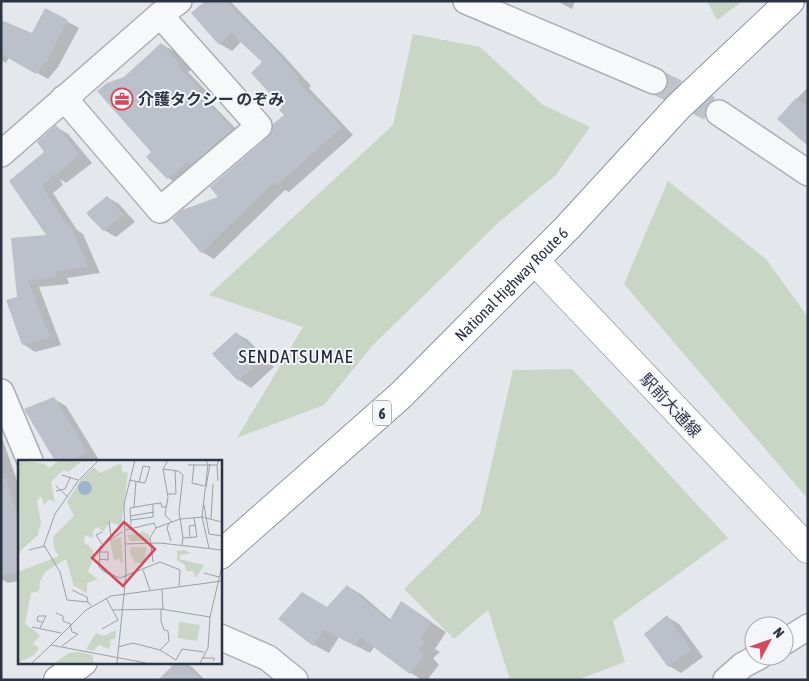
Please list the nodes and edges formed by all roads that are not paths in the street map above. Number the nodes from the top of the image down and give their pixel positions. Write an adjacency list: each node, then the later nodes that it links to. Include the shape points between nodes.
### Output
1 (790, 1): 9 (main road, National Highway Route 6 / 6, via 678,108)
2 (471, 2): 4 (street)
3 (169, 8): 5 (street); 5 (street, via 259,126 160,210)
4 (654, 81)
5 (64, 98): 7 (street)
6 (719, 113): 8 (street)
7 (1, 154)
8 (808, 173)
9 (535, 261): 12 (main road, 駅前大通線); 13 (main road, National Highway Route 6 / 6, via 400,396)
10 (1, 392): 11 (street)
11 (30, 460)
12 (808, 549)
13 (221, 554)
14 (808, 627): 15 (street)
15 (794, 636)
16 (221, 637): 20 (street, via 268,658)
17 (80, 664): 19 (main road)
18 (744, 664): 21 (street)
19 (58, 680)
20 (296, 680)
21 (726, 680)

